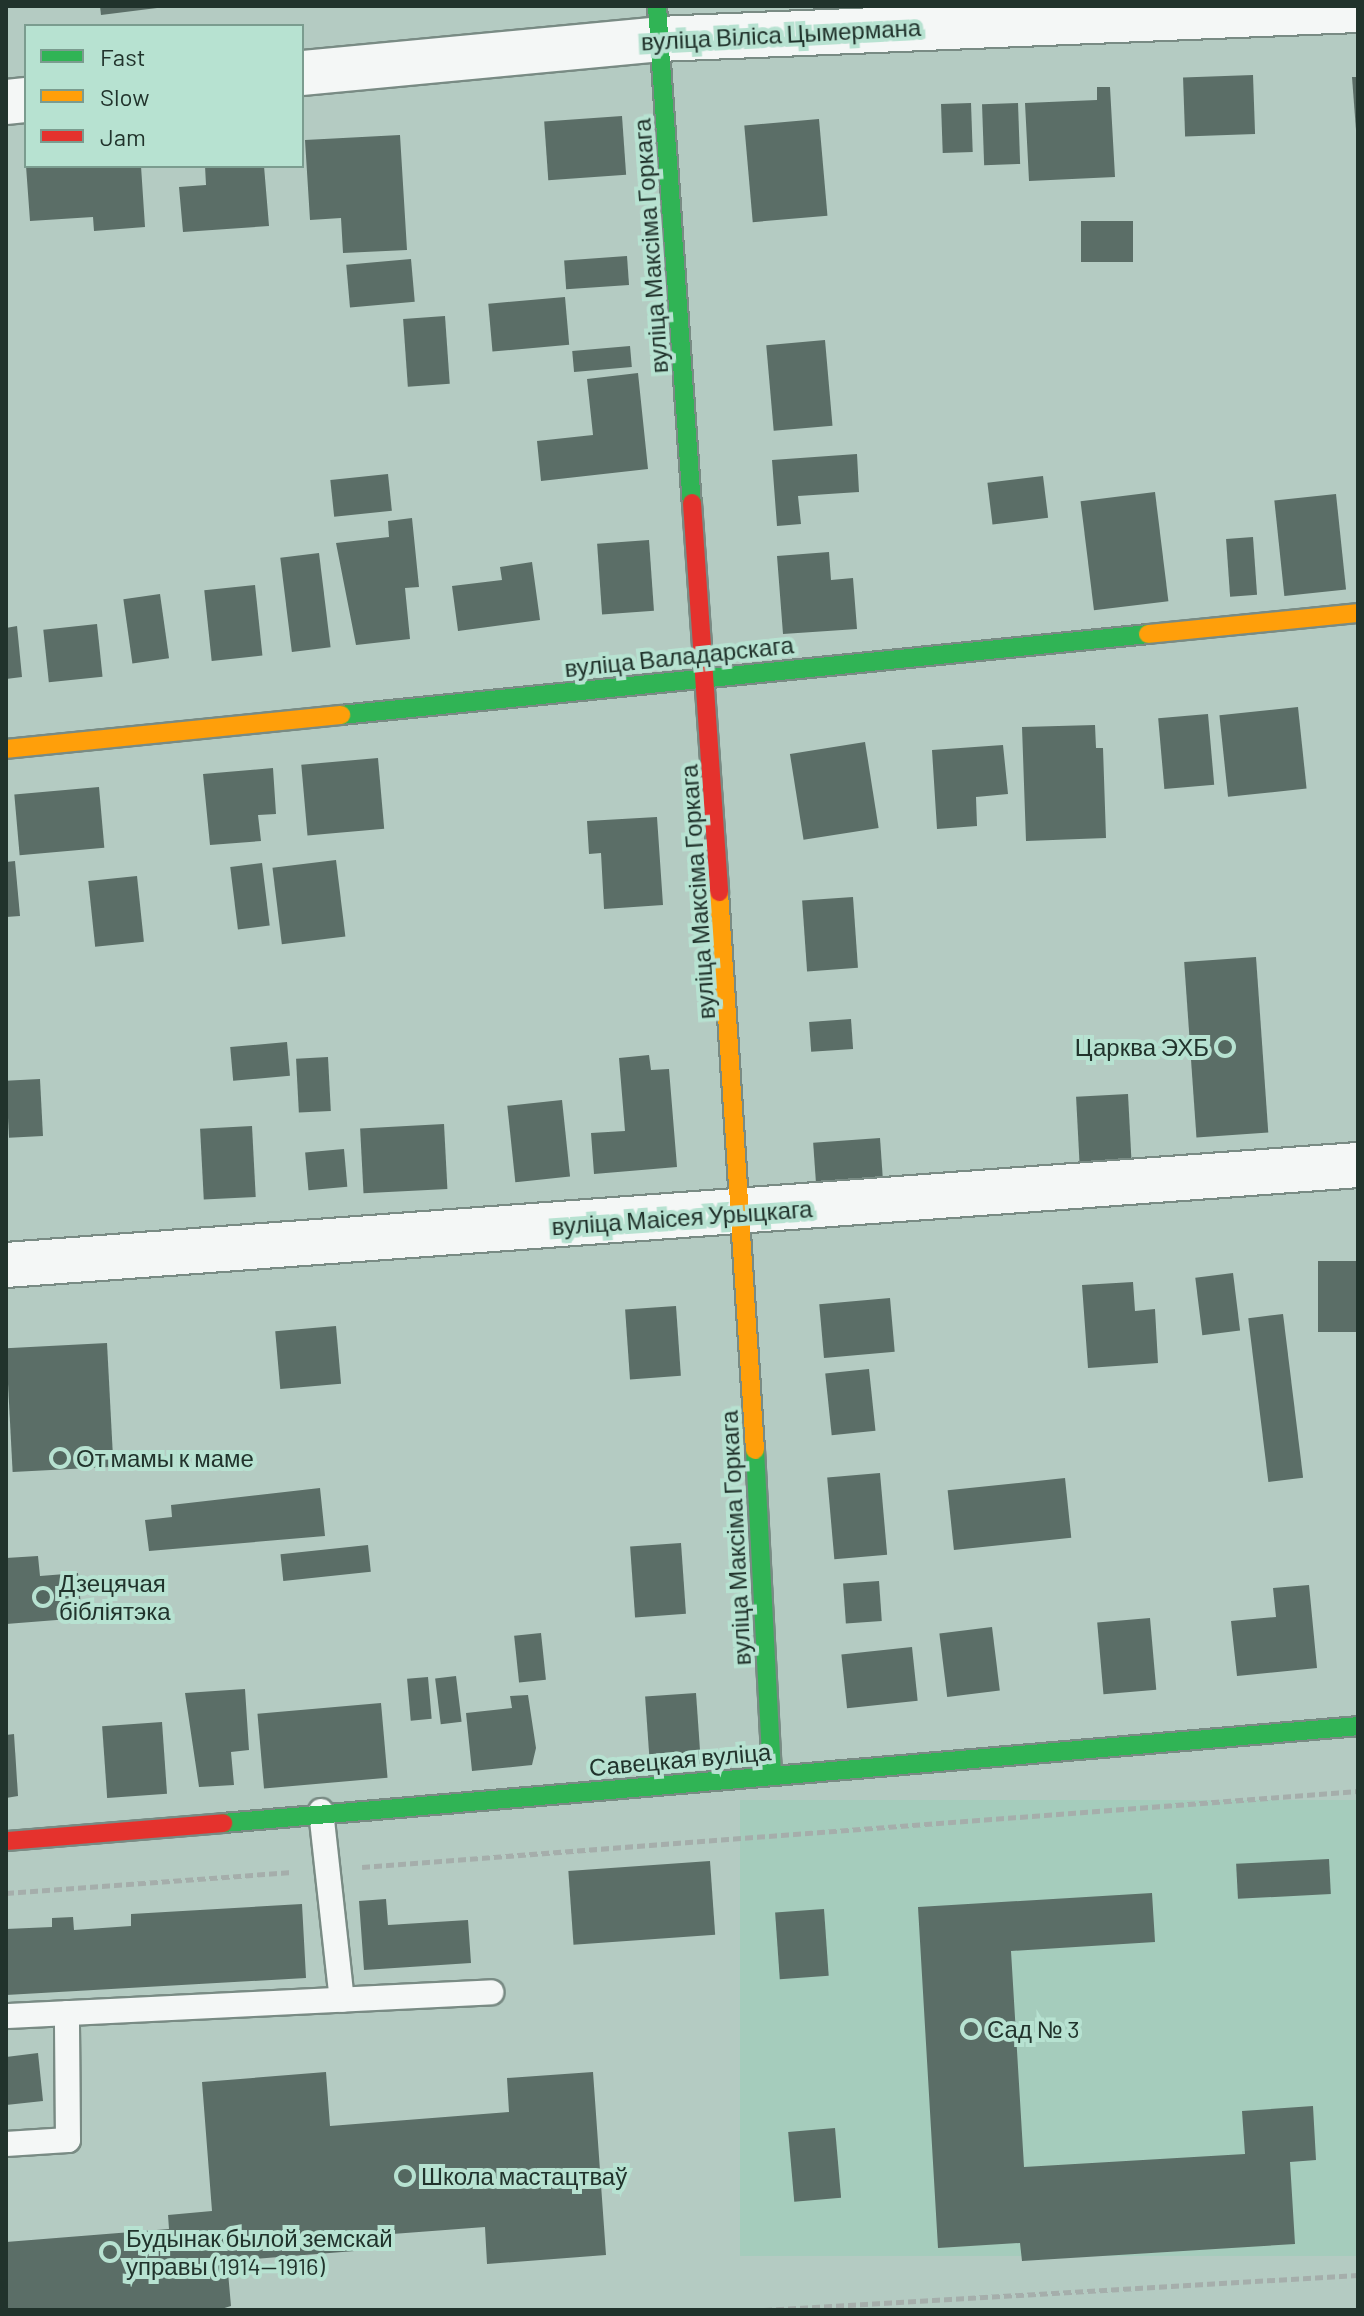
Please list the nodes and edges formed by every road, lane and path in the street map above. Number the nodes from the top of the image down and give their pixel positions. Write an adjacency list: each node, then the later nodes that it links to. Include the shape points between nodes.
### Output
1 (1358, 10): 2 (street, вуліца Віліса Цымермана)
2 (658, 22): 3 (street, вуліца Віліса Цымермана); 5 (street, вуліца Максіма Горкага)
3 (304, 73)
4 (1358, 613): 5 (street, вуліца Валадарскага)
5 (707, 677): 6 (street, вуліца Валадарскага); 8 (street, вуліца Максіма Горкага)
6 (6, 749)
7 (1358, 1165): 8 (street, вуліца Маісея Урыцкага)
8 (742, 1213): 9 (street, вуліца Маісея Урыцкага); 11 (street, вуліца Максіма Горкага)
9 (6, 1265)
10 (1358, 1726): 11 (street, Савецкая вуліца)
11 (772, 1775): 13 (street, Савецкая вуліца)
12 (1358, 1791): 15 (path)
13 (321, 1811): 14 (street, Савецкая вуліца); 15 (lane)
14 (6, 1841)
15 (328, 1870): 16 (path); 18 (lane)
16 (6, 1893)
17 (491, 1992): 18 (lane)
18 (342, 2000): 19 (lane)
19 (67, 2013): 20 (lane); 21 (lane, via 68,2140)
20 (6, 2016)
21 (6, 2144)
22 (1358, 2275): 23 (path)
23 (764, 2310)

